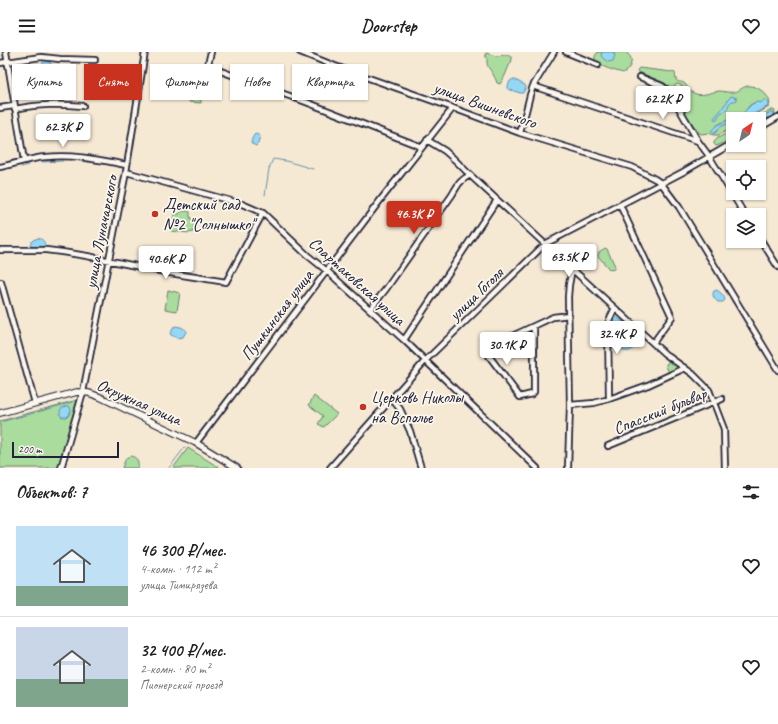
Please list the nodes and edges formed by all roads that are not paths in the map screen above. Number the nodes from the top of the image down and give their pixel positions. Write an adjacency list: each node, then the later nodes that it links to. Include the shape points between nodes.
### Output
1 (6, 52): 8 (street)
2 (145, 52): 26 (street, улица Луначарского)
3 (211, 52): 22 (street, via 208,64 218,70)
4 (300, 52): 16 (street, улица Вишневского)
5 (554, 52): 12 (street)
6 (566, 52): 10 (street)
7 (95, 60): 8 (street, via 41,57)
8 (8, 61): 9 (street); 14 (street)
9 (0, 63)
10 (598, 65)
11 (640, 77): 21 (street, via 669,91)
12 (533, 86): 19 (street); 21 (street)
13 (83, 106): 14 (street, via 45,104)
14 (15, 107): 15 (street); 25 (street)
15 (0, 108)
16 (453, 108): 19 (street, улица Вишневского); 20 (street, Пушкинская улица)
17 (778, 117): 18 (street)
18 (766, 124)
19 (520, 133): 30 (street, улица Вишневского, via 632,168)
20 (427, 140): 22 (street, Пушкинская улица); 29 (street, via 444,151)
21 (698, 141): 24 (street)
22 (422, 147): 41 (street, Пушкинская улица)
23 (726, 147): 24 (street, улица Гоголя)
24 (709, 156): 30 (street, улица Гоголя); 33 (street)
25 (24, 162): 26 (street, via 56,156 82,157); 27 (street)
26 (127, 165): 28 (street, улица Луначарского)
27 (0, 167)
28 (126, 172): 34 (street, Спартаковская улица, via 242,204); 38 (street, улица Луначарского)
29 (470, 175): 31 (street); 44 (street, via 458,184 391,283)
30 (661, 183): 32 (street, улица Гоголя); 50 (street, via 679,207)
31 (497, 200): 35 (street); 47 (street)
32 (620, 205): 35 (street, улица Гоголя); 48 (street, via 672,317)
33 (741, 208)
34 (263, 213): 38 (street, via 226,282); 41 (street, Спартаковская улица)
35 (545, 244): 40 (street); 49 (street, улица Гоголя)
36 (766, 248): 39 (street)
37 (0, 250): 38 (street, via 46,250)
38 (109, 260): 53 (street, улица Луначарского)
39 (778, 267)
40 (572, 270): 43 (street); 45 (street)
41 (327, 271): 44 (street, Спартаковская улица); 61 (street, Пушкинская улица)
42 (1, 282): 57 (street)
43 (615, 308): 48 (street); 55 (street, via 608,324)
44 (370, 309): 47 (street, Спартаковская улица)
45 (569, 315): 46 (street, via 554,317); 59 (street)
46 (534, 326): 46 (street, via 534,392 520,397 488,353 493,345)
47 (404, 340): 49 (street, Спартаковская улица)
48 (653, 343): 51 (street)
49 (425, 361): 54 (street, улица Гоголя); 67 (street, Спартаковская улица)
50 (776, 362): 52 (street)
51 (685, 368): 55 (street); 58 (street, via 709,390)
52 (778, 370)
53 (83, 392): 57 (main road, Окружная улица); 61 (main road, Окружная улица); 63 (street, улица Луначарского)
54 (392, 399): 65 (street, улица Гоголя); 66 (street, via 410,431)
55 (610, 399): 59 (street, via 594,404)
56 (722, 399): 58 (street, Спасский бульвар)
57 (35, 403): 60 (main road, Окружная улица)
58 (714, 403): 62 (street, Спасский бульвар); 69 (street, via 724,429)
59 (570, 405): 68 (street)
60 (0, 412)
61 (196, 443): 64 (main road, Окружная улица)
62 (608, 446)
63 (61, 468)
64 (237, 468)
65 (330, 468)
66 (421, 468)
67 (537, 468)
68 (568, 468)
69 (725, 468)

